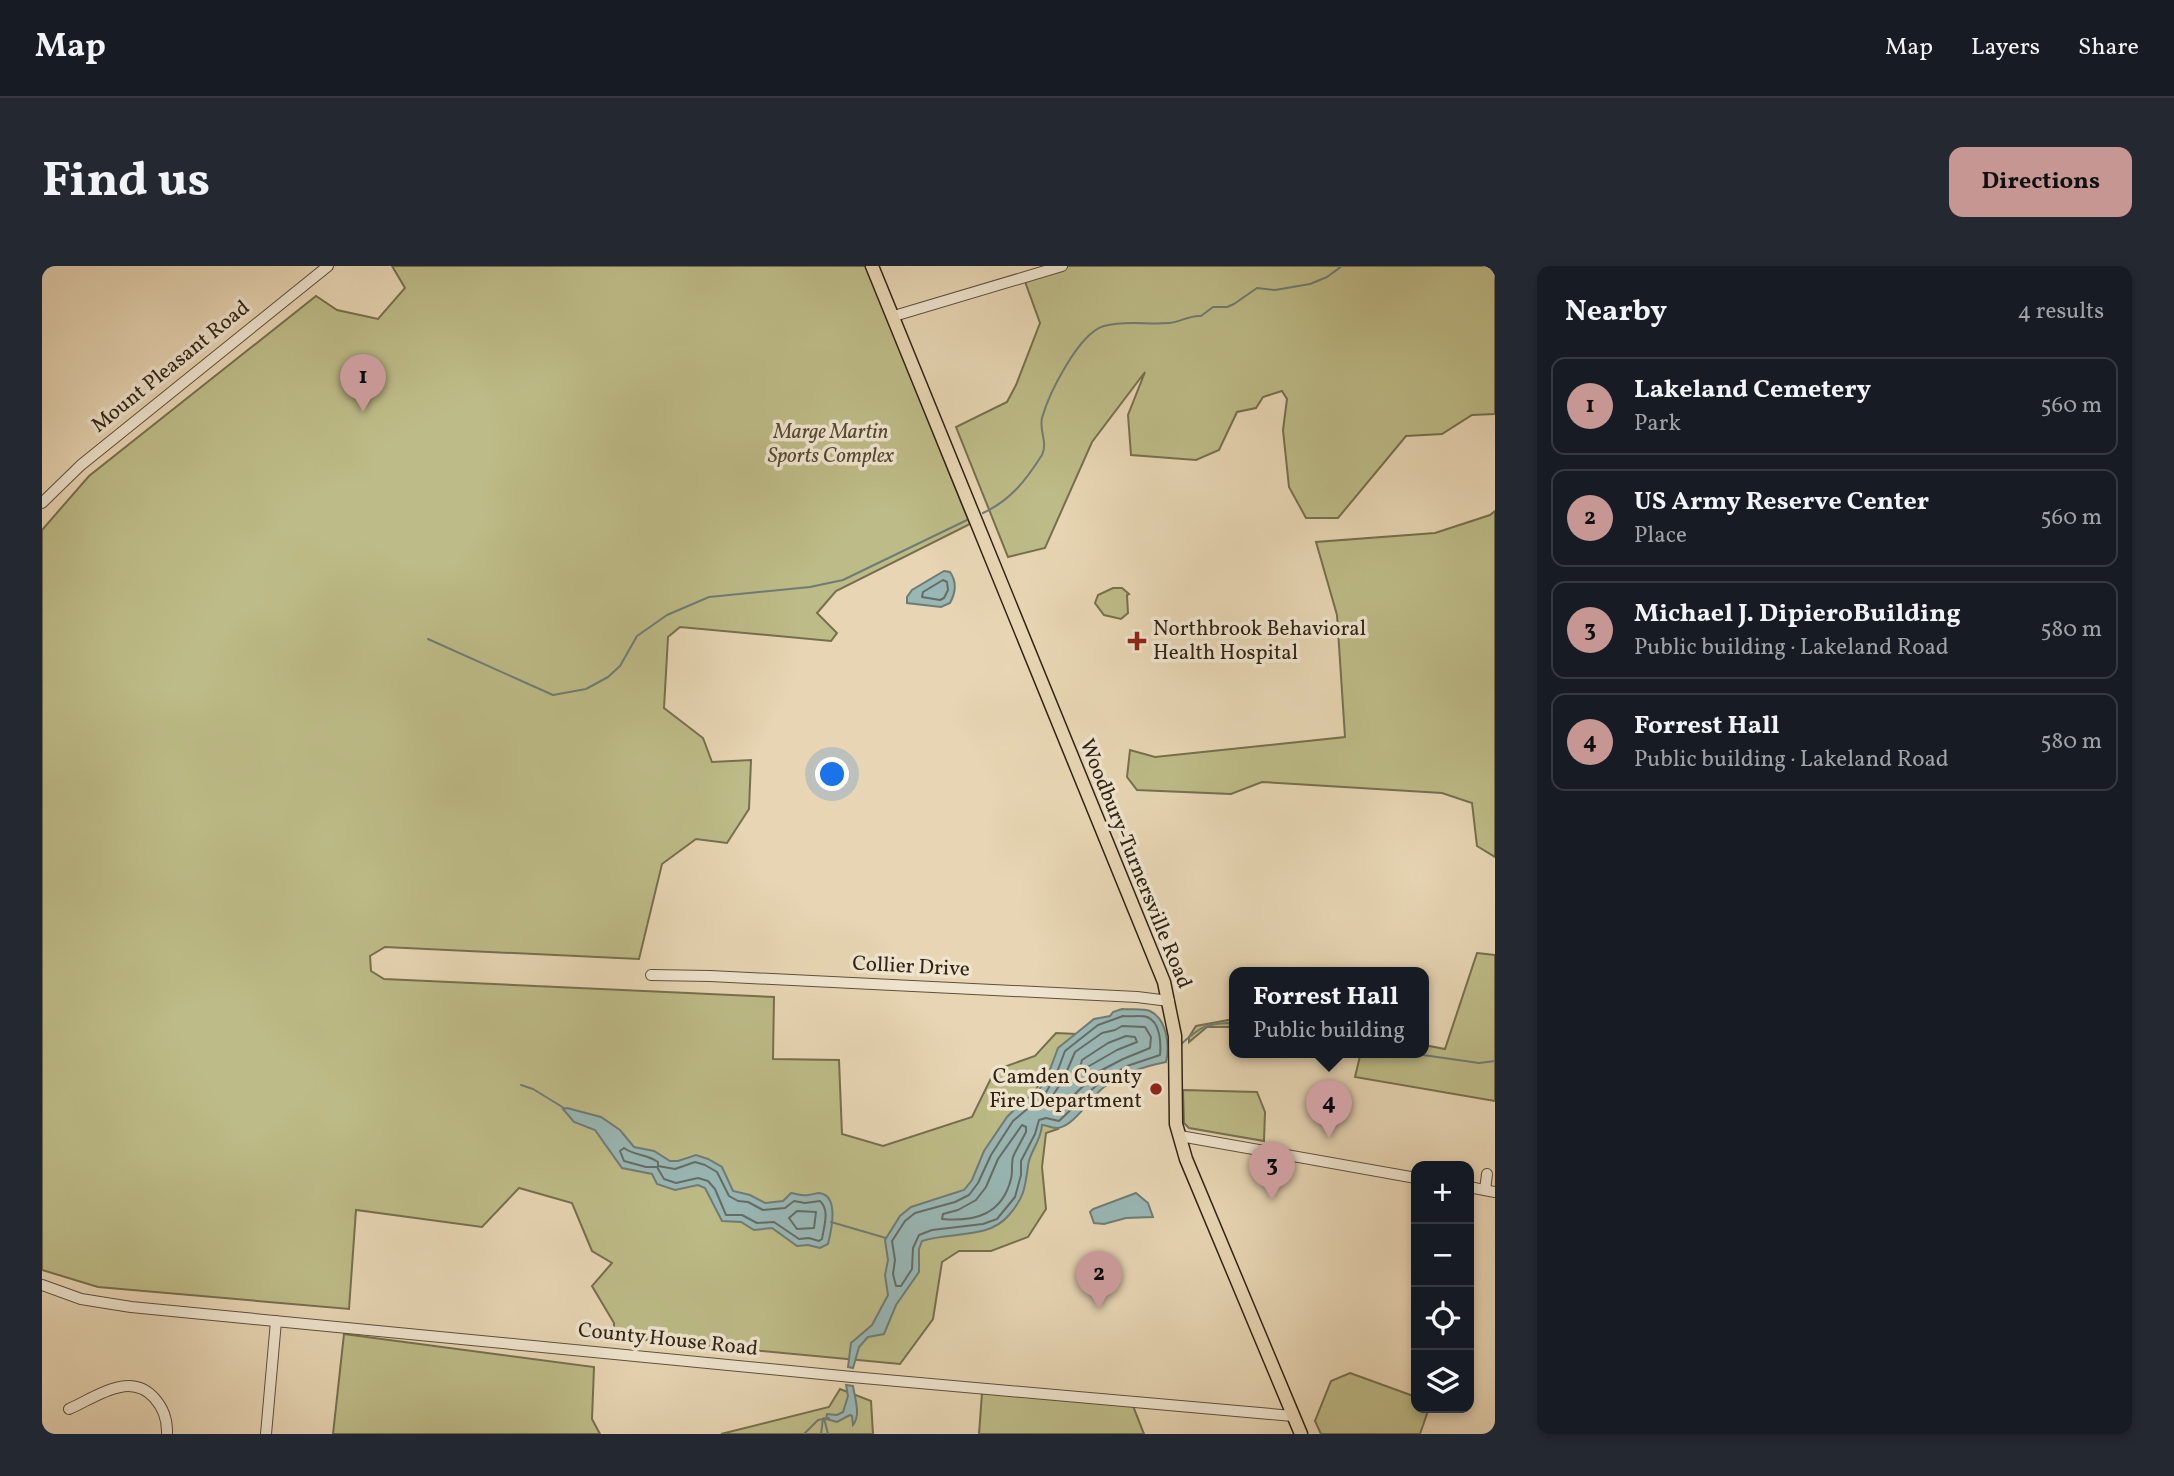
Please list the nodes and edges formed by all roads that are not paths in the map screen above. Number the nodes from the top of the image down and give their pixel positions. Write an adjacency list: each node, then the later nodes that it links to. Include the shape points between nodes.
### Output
1 (328, 266): 5 (street, Mount Pleasant Road, via 81,465)
2 (873, 266): 4 (main road)
3 (1062, 266): 4 (street)
4 (894, 316): 7 (main road, Woodbury-Turnersville Road)
5 (42, 503)
6 (651, 975): 7 (street, Collier Drive)
7 (1169, 1001): 8 (main road, Woodbury-Turnersville Road)
8 (1180, 1136): 10 (street); 15 (main road, Woodbury-Turnersville Road)
9 (1487, 1174): 11 (street)
10 (1411, 1177)
11 (1490, 1191)
12 (42, 1285): 13 (street, County House Road, via 105,1304)
13 (276, 1321): 15 (street, County House Road); 17 (street)
14 (69, 1409): 16 (street, via 117,1387 138,1388 160,1404)
15 (1293, 1416): 18 (main road, Woodbury-Turnersville Road)
16 (167, 1434)
17 (266, 1434)
18 (1301, 1434)

